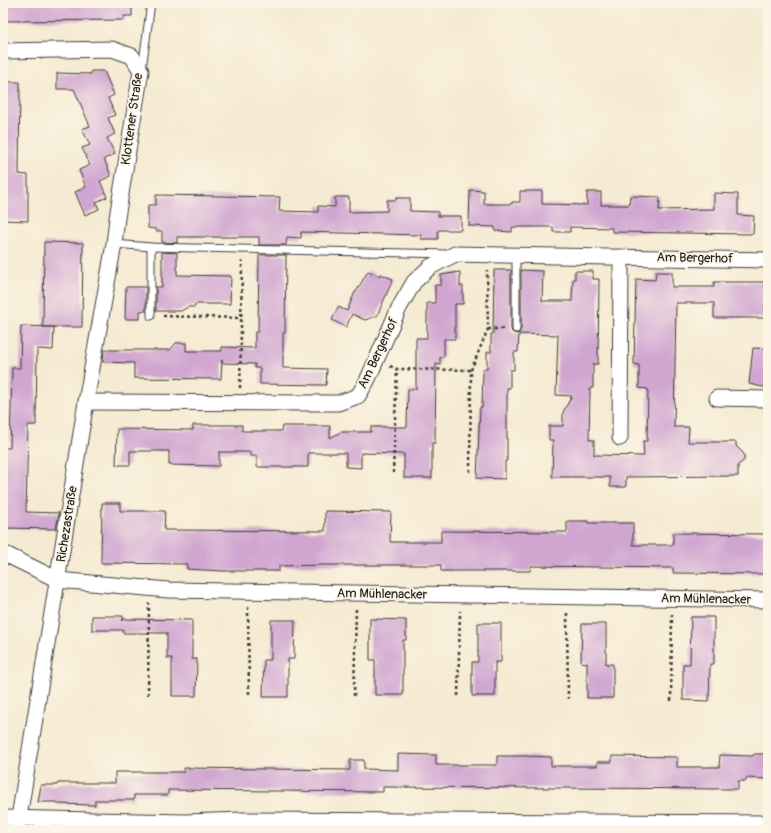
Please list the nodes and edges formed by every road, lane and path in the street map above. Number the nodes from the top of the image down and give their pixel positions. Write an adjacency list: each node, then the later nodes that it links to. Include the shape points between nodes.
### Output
1 (151, 3): 3 (lane)
2 (3, 51): 3 (street, Klottener Straße, via 112,49 132,56)
3 (141, 71): 4 (street, Klottener Straße)
4 (117, 218): 5 (street, Richezastraße)
5 (114, 244): 6 (lane); 21 (street, Richezastraße)
6 (151, 247): 7 (lane); 13 (lane)
7 (242, 249): 8 (lane); 14 (path)
8 (455, 254): 9 (street, Am Bergerhof); 16 (street, Am Bergerhof, via 430,267 414,282 399,308)
9 (487, 255): 10 (street, Am Bergerhof); 18 (path, via 488,329)
10 (516, 255): 11 (street, Am Bergerhof); 15 (lane)
11 (621, 257): 12 (street, Am Bergerhof); 23 (street)
12 (768, 260)
13 (151, 316): 14 (path)
14 (241, 318): 22 (path)
15 (516, 329)
16 (376, 362): 17 (path); 22 (street, Am Bergerhof, via 358,396 338,402)
17 (397, 369): 18 (path); 25 (path)
18 (470, 370): 24 (path)
19 (717, 398): 20 (street)
20 (768, 399)
21 (86, 402): 22 (street, Am Bergerhof); 27 (street, Richezastraße)
22 (239, 402)
23 (620, 438)
24 (470, 472)
25 (393, 473)
26 (3, 553): 27 (street, Am Mühlenacker)
27 (58, 580): 28 (street, Am Mühlenacker); 44 (street, Richezastraße)
28 (149, 589): 29 (street, Am Mühlenacker); 35 (path)
29 (248, 592): 30 (street, Am Mühlenacker); 36 (path)
30 (356, 593): 31 (street, Am Mühlenacker); 37 (path)
31 (461, 595): 32 (street, Am Mühlenacker); 38 (path)
32 (567, 597): 33 (street, Am Mühlenacker); 39 (path)
33 (672, 598): 34 (street, Am Mühlenacker); 40 (path)
34 (768, 600)
35 (148, 695)
36 (249, 695)
37 (354, 696)
38 (458, 696)
39 (568, 699)
40 (671, 701)
41 (3, 818): 44 (street)
42 (185, 822): 43 (street, via 251,820); 44 (street); 45 (street)
43 (768, 823)
44 (19, 824)
45 (165, 830)

